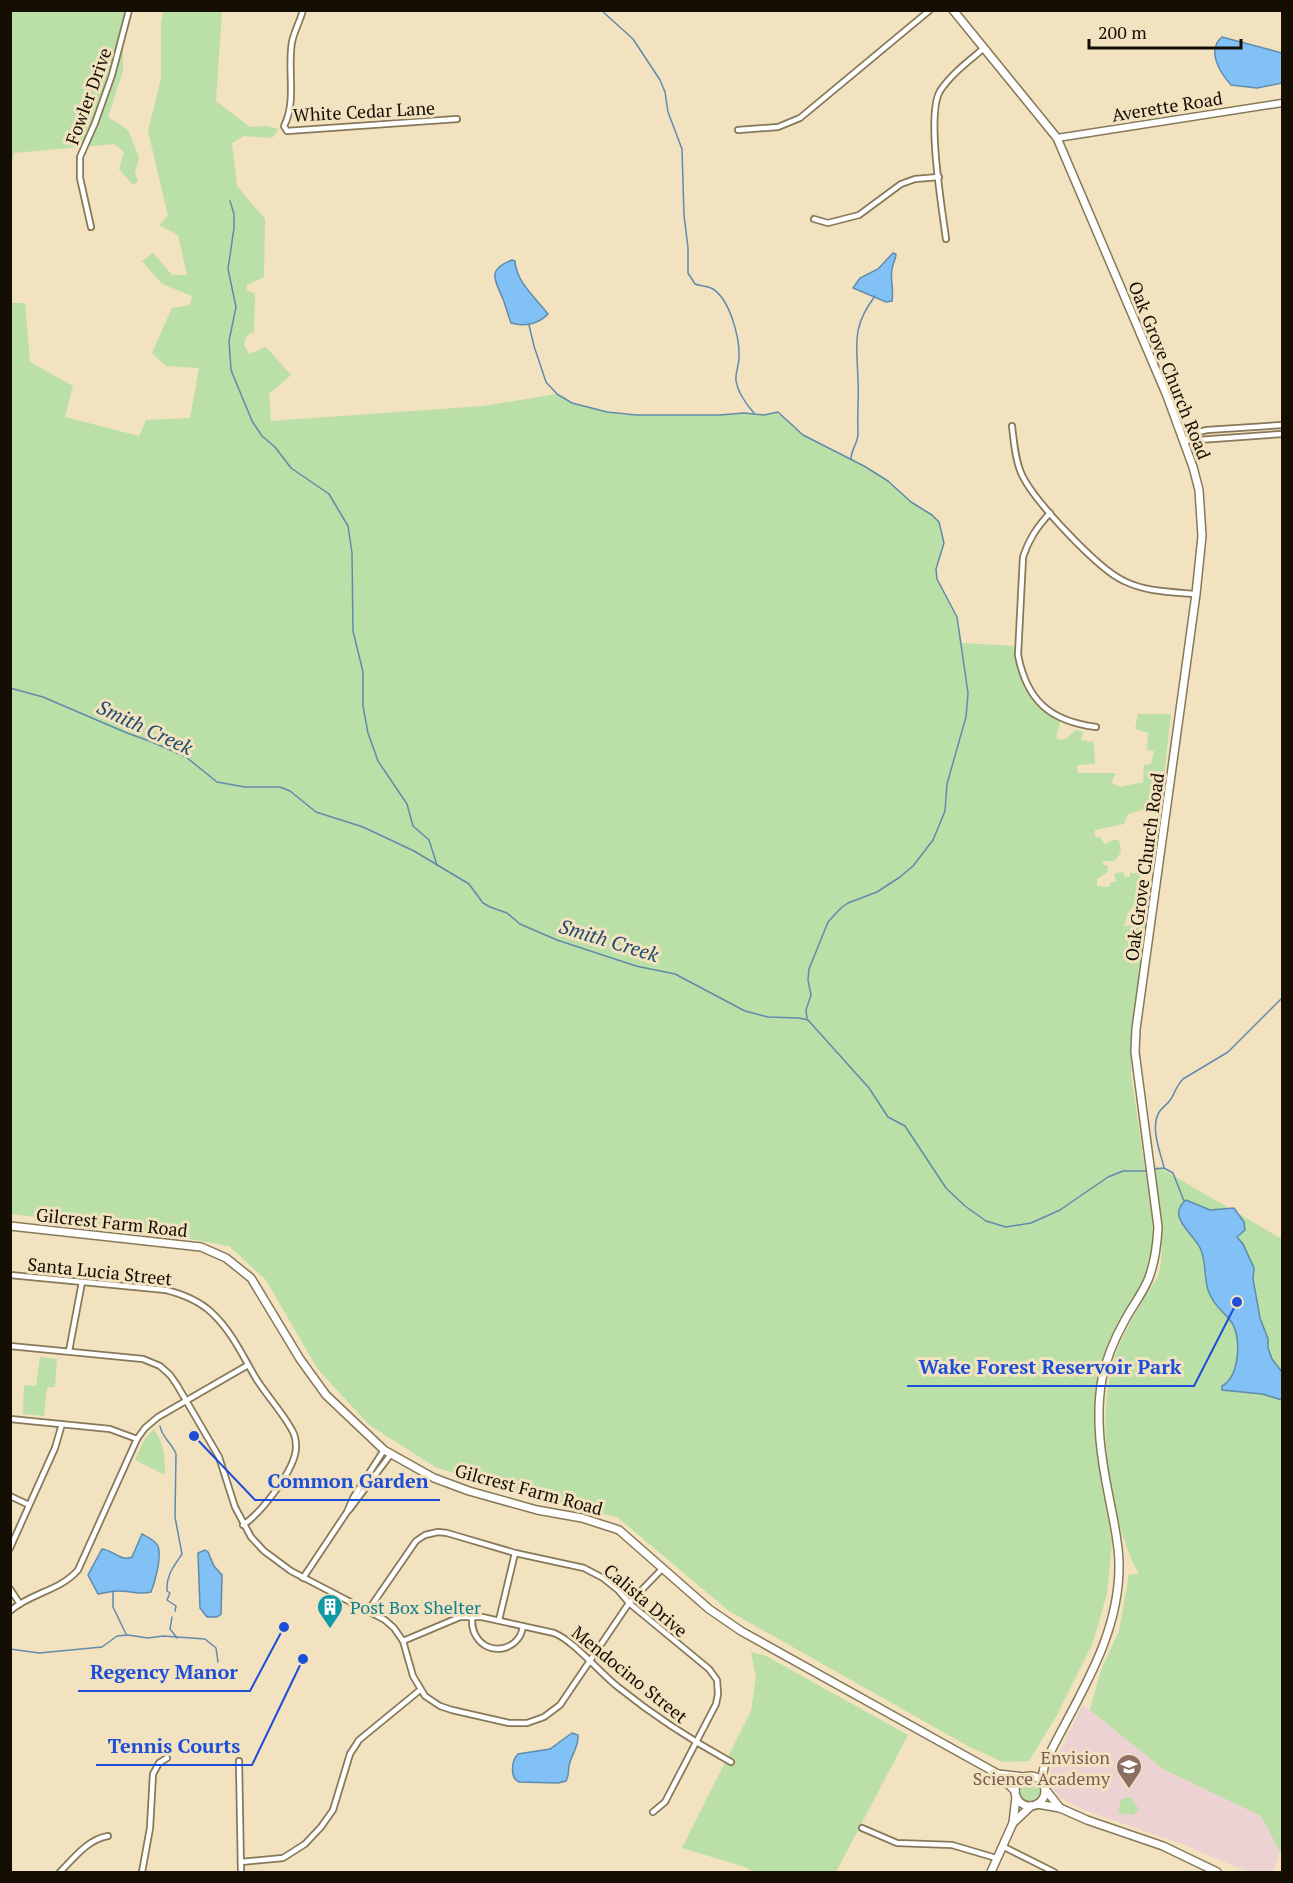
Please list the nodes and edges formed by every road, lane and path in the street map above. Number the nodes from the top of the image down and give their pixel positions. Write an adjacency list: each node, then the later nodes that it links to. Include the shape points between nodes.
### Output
1 (129, 10): 12 (street, Fowler Drive, via 112,75 80,157 80,178)
2 (303, 10): 7 (street, White Cedar Lane, via 292,40 291,99 284,126 287,131)
3 (930, 10): 8 (street, via 800,118 778,127)
4 (953, 10): 5 (main road, Oak Grove Church Road)
5 (984, 48): 9 (main road, Oak Grove Church Road); 10 (street, via 940,92 934,112)
6 (1282, 103): 9 (street, Averette Road)
7 (457, 119)
8 (738, 130)
9 (1057, 138): 19 (main road, Oak Grove Church Road)
10 (939, 177): 11 (street, via 901,184 860,215 828,223); 13 (street)
11 (814, 219)
12 (91, 227)
13 (946, 239)
14 (1282, 425): 16 (street)
15 (1012, 426): 20 (street, via 1021,472)
16 (1261, 427): 18 (street); 19 (street, via 1207,430)
17 (1282, 434): 18 (street)
18 (1261, 435): 19 (street)
19 (1184, 441): 21 (main road, Oak Grove Church Road, via 1199,490 1201,511)
20 (1050, 513): 21 (street, via 1099,564 1125,582); 22 (street, via 1028,542 1023,557 1018,655 1032,694 1045,709 1067,722)
21 (1196, 594): 58 (main road, Oak Grove Church Road, via 1136,1029 1135,1052 1157,1244 1147,1282 1106,1365 1099,1411 1102,1455 1119,1552 1119,1587 1104,1645)
22 (1096, 728)
23 (10, 1226): 33 (main road, Gilcrest Farm Road, via 201,1247 226,1258 251,1278 326,1395)
24 (10, 1275): 25 (street, Santa Lucia Street)
25 (82, 1282): 27 (street); 28 (street, Santa Lucia Street, via 158,1288 189,1298 208,1309 222,1324)
26 (10, 1346): 27 (street)
27 (69, 1351): 29 (street, via 153,1362 170,1375)
28 (248, 1365): 29 (street); 38 (street, Santa Lucia Street, via 291,1429 296,1449 291,1467 261,1510)
29 (186, 1401): 32 (street, via 149,1423); 38 (street, via 222,1464)
30 (10, 1419): 31 (street)
31 (62, 1424): 32 (street, via 110,1429); 36 (street)
32 (137, 1439): 45 (street, via 78,1569 62,1583)
33 (384, 1450): 34 (main road, Gilcrest Farm Road); 37 (street)
34 (391, 1454): 37 (street); 41 (main road, Gilcrest Farm Road, via 434,1478 469,1491 619,1530)
35 (10, 1496): 36 (street)
36 (29, 1505): 39 (street)
37 (347, 1512): 42 (street)
38 (243, 1526): 42 (street, via 264,1551)
39 (10, 1548)
40 (515, 1553): 44 (street, Calista Drive, via 584,1568 610,1584); 47 (street, Calista Drive, via 447,1533 425,1535 411,1548); 49 (street)
41 (663, 1568): 44 (street); 59 (main road, Gilcrest Farm Road, via 741,1631)
42 (303, 1578): 47 (street)
43 (10, 1589): 45 (street)
44 (629, 1603): 52 (street); 54 (street, Calista Drive, via 709,1669 717,1680 716,1704)
45 (20, 1604): 46 (street)
46 (10, 1611)
47 (367, 1612): 51 (street, via 394,1628)
48 (472, 1617): 49 (street, Mendocino Street); 50 (street, via 477,1638 498,1648 514,1644); 51 (street, Mendocino Street, via 460,1617)
49 (499, 1620): 50 (street, Mendocino Street)
50 (523, 1626): 52 (street, Mendocino Street, via 562,1636)
51 (403, 1641): 53 (street)
52 (589, 1661): 53 (street, via 560,1705 527,1723 509,1723 452,1710); 54 (street, Mendocino Street, via 650,1713)
53 (420, 1690): 71 (street, via 359,1740 350,1754 333,1810 305,1844 284,1858)
54 (696, 1743): 57 (street, Mendocino Street); 65 (street, Calista Drive, via 665,1802)
55 (167, 1758): 73 (street, via 153,1774 150,1828)
56 (239, 1761): 71 (street)
57 (731, 1762)
58 (1045, 1762): 60 (main road, Oak Grove Church Road); 61 (main road, Oak Grove Church Road)
59 (998, 1774): 60 (main road, Gilcrest Farm Road); 62 (main road, Gilcrest Farm Road)
60 (1026, 1777): 61 (main road, via 1035,1777); 62 (main road, via 1017,1783)
61 (1043, 1785): 63 (main road, via 1043,1797); 64 (main road)
62 (1015, 1794): 63 (main road, via 1022,1804); 66 (main road)
63 (1034, 1805): 64 (main road); 66 (main road)
64 (1060, 1808): 77 (main road, via 1162,1846)
65 (653, 1812)
66 (1014, 1823): 69 (main road)
67 (862, 1828): 70 (street, via 897,1843 952,1845)
68 (108, 1836): 72 (street, via 99,1837 79,1852)
69 (1002, 1846): 70 (main road); 76 (street)
70 (996, 1858): 75 (main road)
71 (241, 1862): 74 (street)
72 (60, 1872)
73 (142, 1872)
74 (241, 1872)
75 (991, 1872)
76 (1054, 1872)
77 (1217, 1872)

